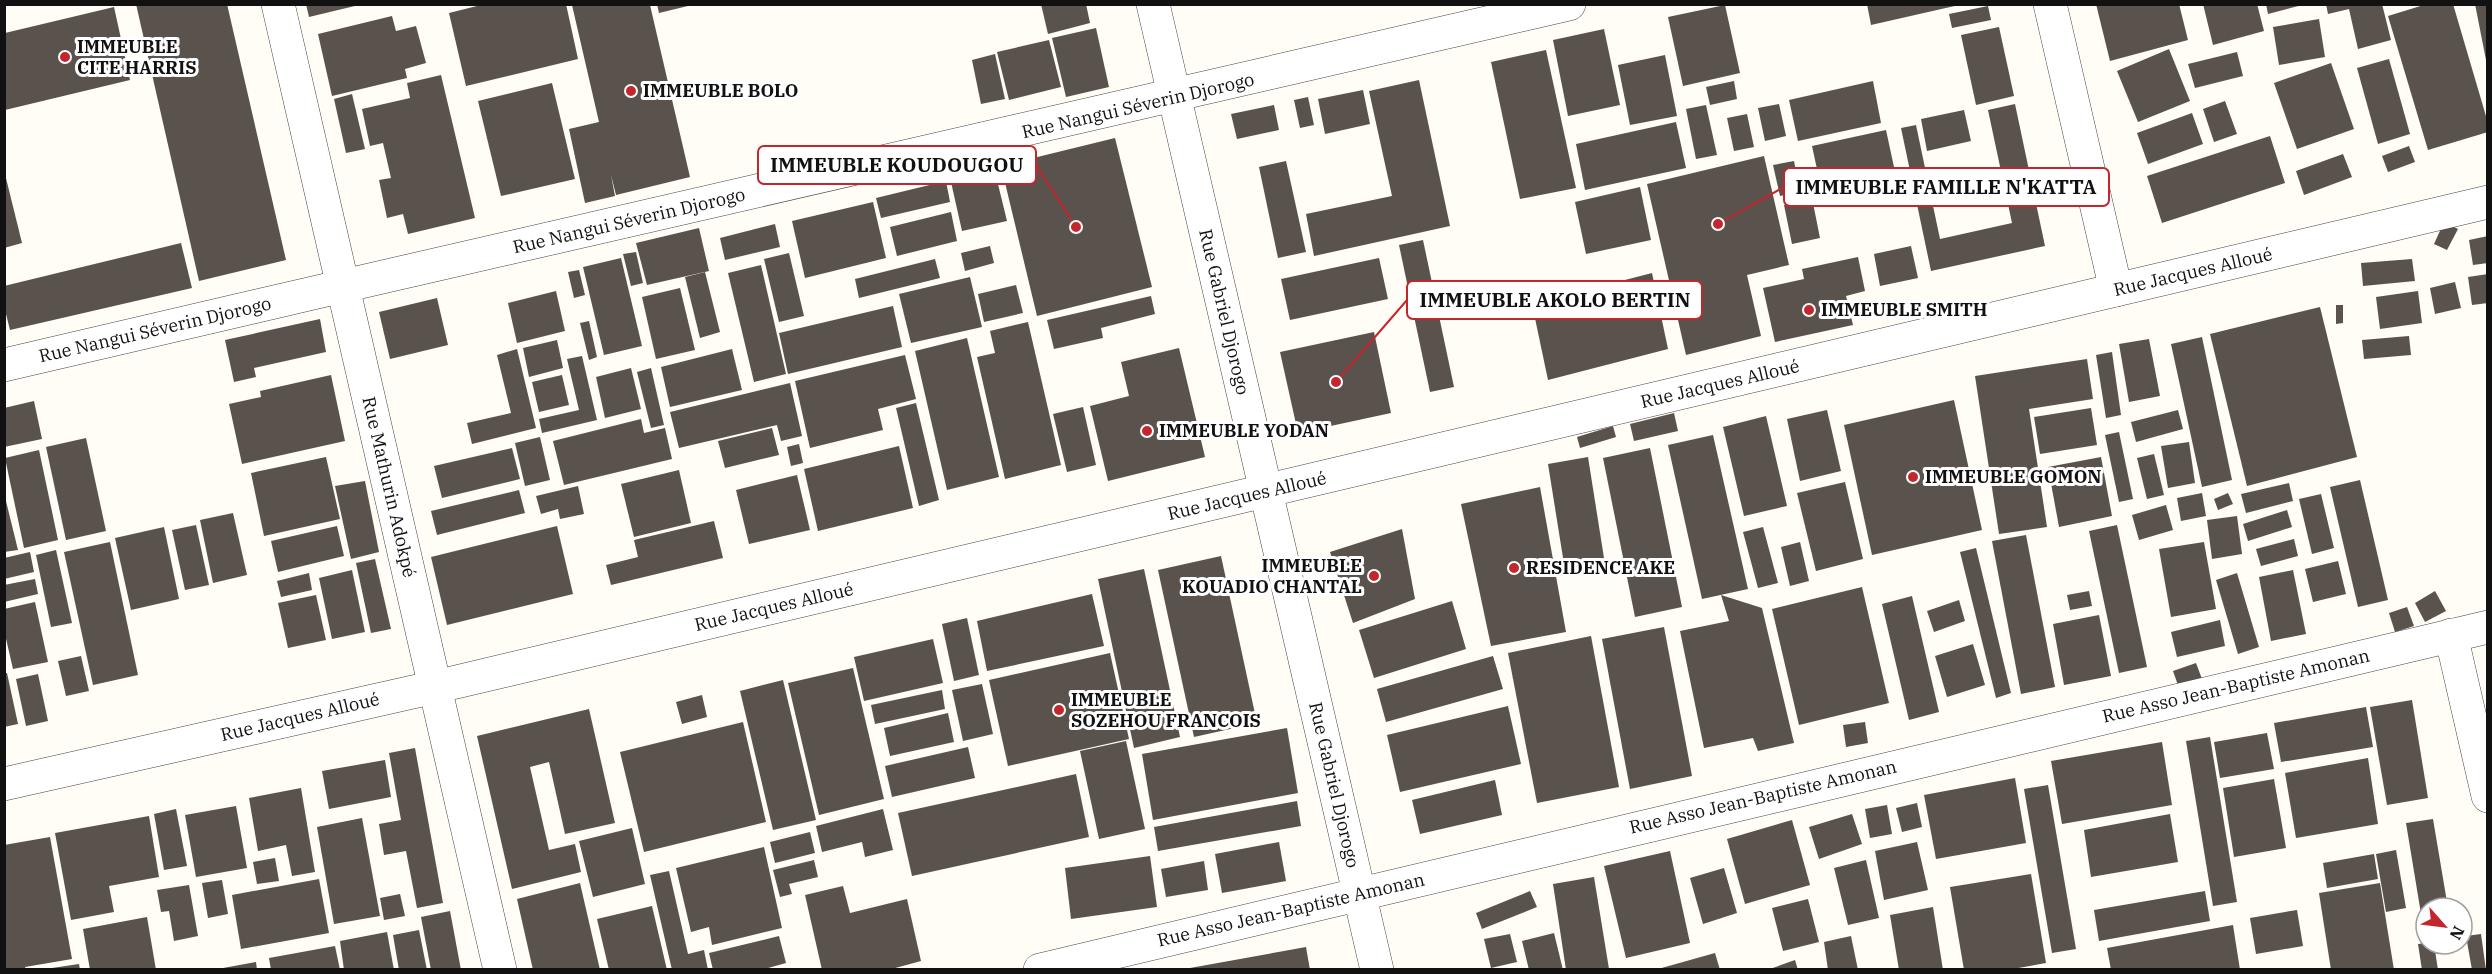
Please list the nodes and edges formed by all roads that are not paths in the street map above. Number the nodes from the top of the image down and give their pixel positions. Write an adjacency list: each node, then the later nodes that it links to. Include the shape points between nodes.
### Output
1 (278, 4): 7 (street, Rue Mathurin Adokpé)
2 (1153, 4): 5 (street, Rue Gabriel Djorogo)
3 (1569, 4): 5 (street, Rue Nangui Séverin Djorogo)
4 (2050, 4): 8 (street)
5 (1174, 98): 7 (street, Rue Nangui Séverin Djorogo); 10 (street, Rue Gabriel Djorogo)
6 (2487, 202): 8 (street, Rue Jacques Alloué)
7 (343, 285): 9 (street, Rue Nangui Séverin Djorogo); 13 (street, Rue Mathurin Adokpé)
8 (2116, 290): 10 (street, Rue Jacques Alloué)
9 (4, 365)
10 (1266, 491): 13 (street, Rue Jacques Alloué); 16 (street, Rue Gabriel Djorogo)
11 (2487, 627): 12 (street, Rue Asso Jean-Baptiste Amonan)
12 (2451, 635): 15 (street); 16 (street, Rue Asso Jean-Baptiste Amonan)
13 (435, 687): 14 (street, Rue Jacques Alloué); 17 (street, Rue Mathurin Adokpé)
14 (4, 784)
15 (2487, 796)
16 (1359, 893): 18 (street, Rue Asso Jean-Baptiste Amonan); 19 (street, Rue Gabriel Djorogo)
17 (500, 969)
18 (1040, 969)
19 (1377, 969)

